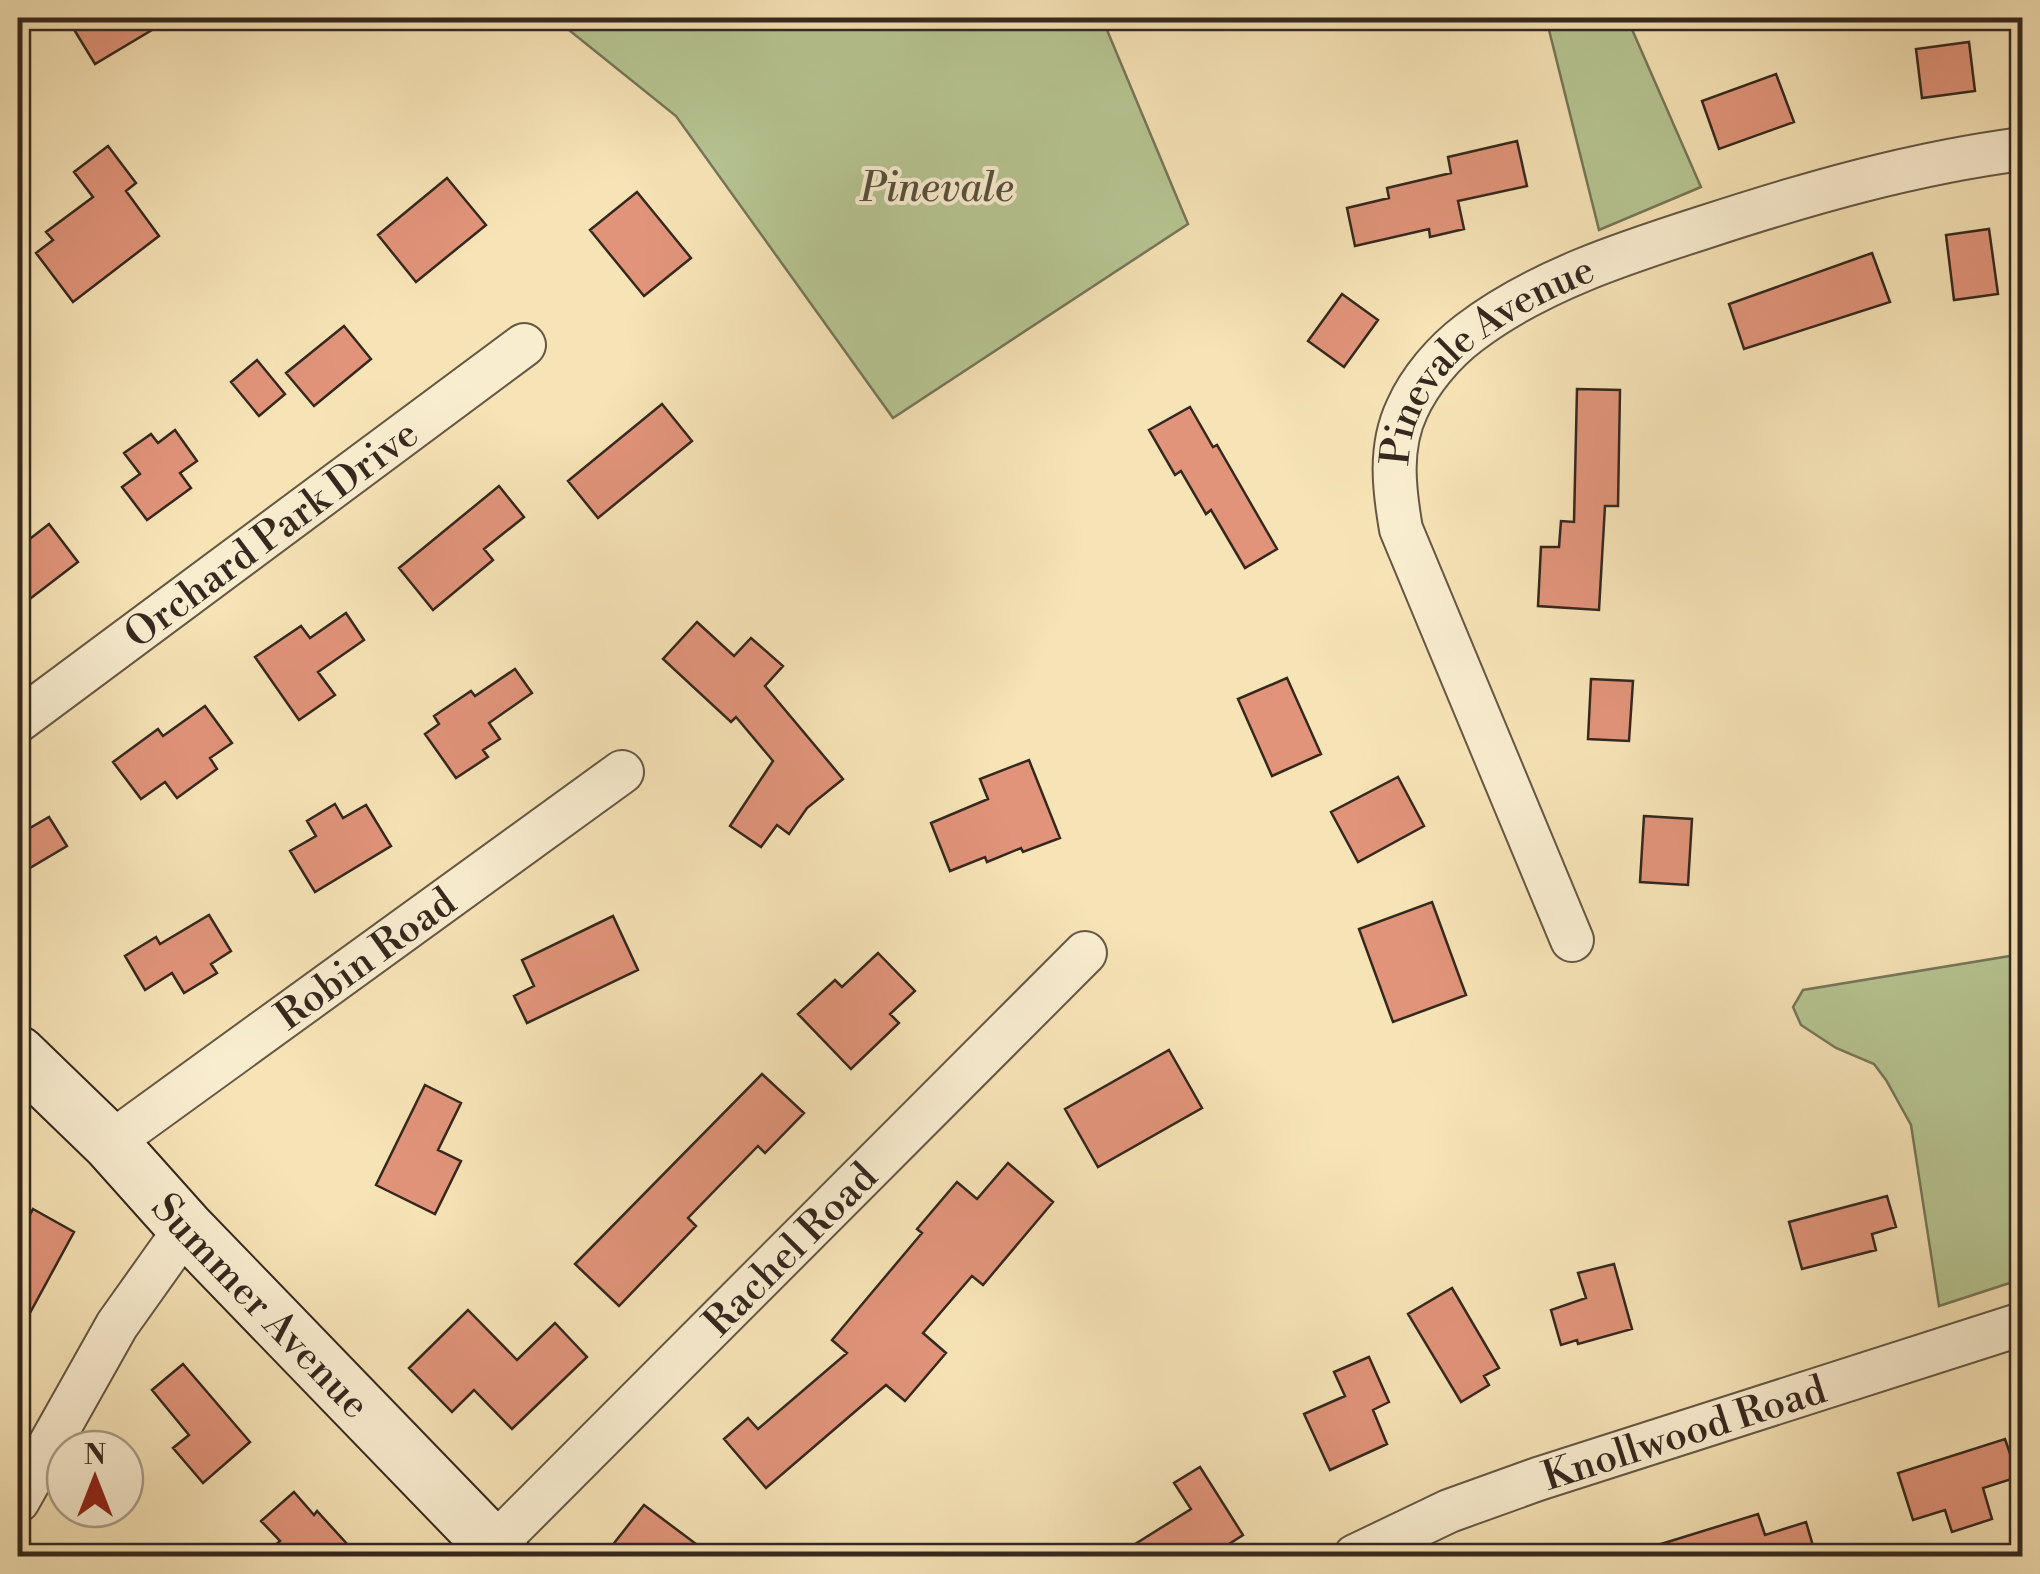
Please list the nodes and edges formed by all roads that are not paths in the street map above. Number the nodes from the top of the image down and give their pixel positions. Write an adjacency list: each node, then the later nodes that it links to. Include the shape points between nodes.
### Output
1 (2022, 149): 5 (street, Pinevale Avenue, via 1842,184 1588,269 1524,298 1450,348 1406,410 1396,448 1401,528)
2 (524, 345): 3 (street, Orchard Park Drive)
3 (18, 721)
4 (622, 772): 8 (street, Robin Road)
5 (1572, 940)
6 (1085, 953): 12 (street, Rachel Road)
7 (18, 1054): 8 (street, Summer Avenue)
8 (110, 1143): 9 (street, Summer Avenue)
9 (186, 1228): 11 (street, via 116,1325); 12 (street, Summer Avenue)
10 (2022, 1324): 13 (street, Knollwood Road, via 1538,1479 1448,1511)
11 (18, 1502)
12 (498, 1551)
13 (1355, 1556)

